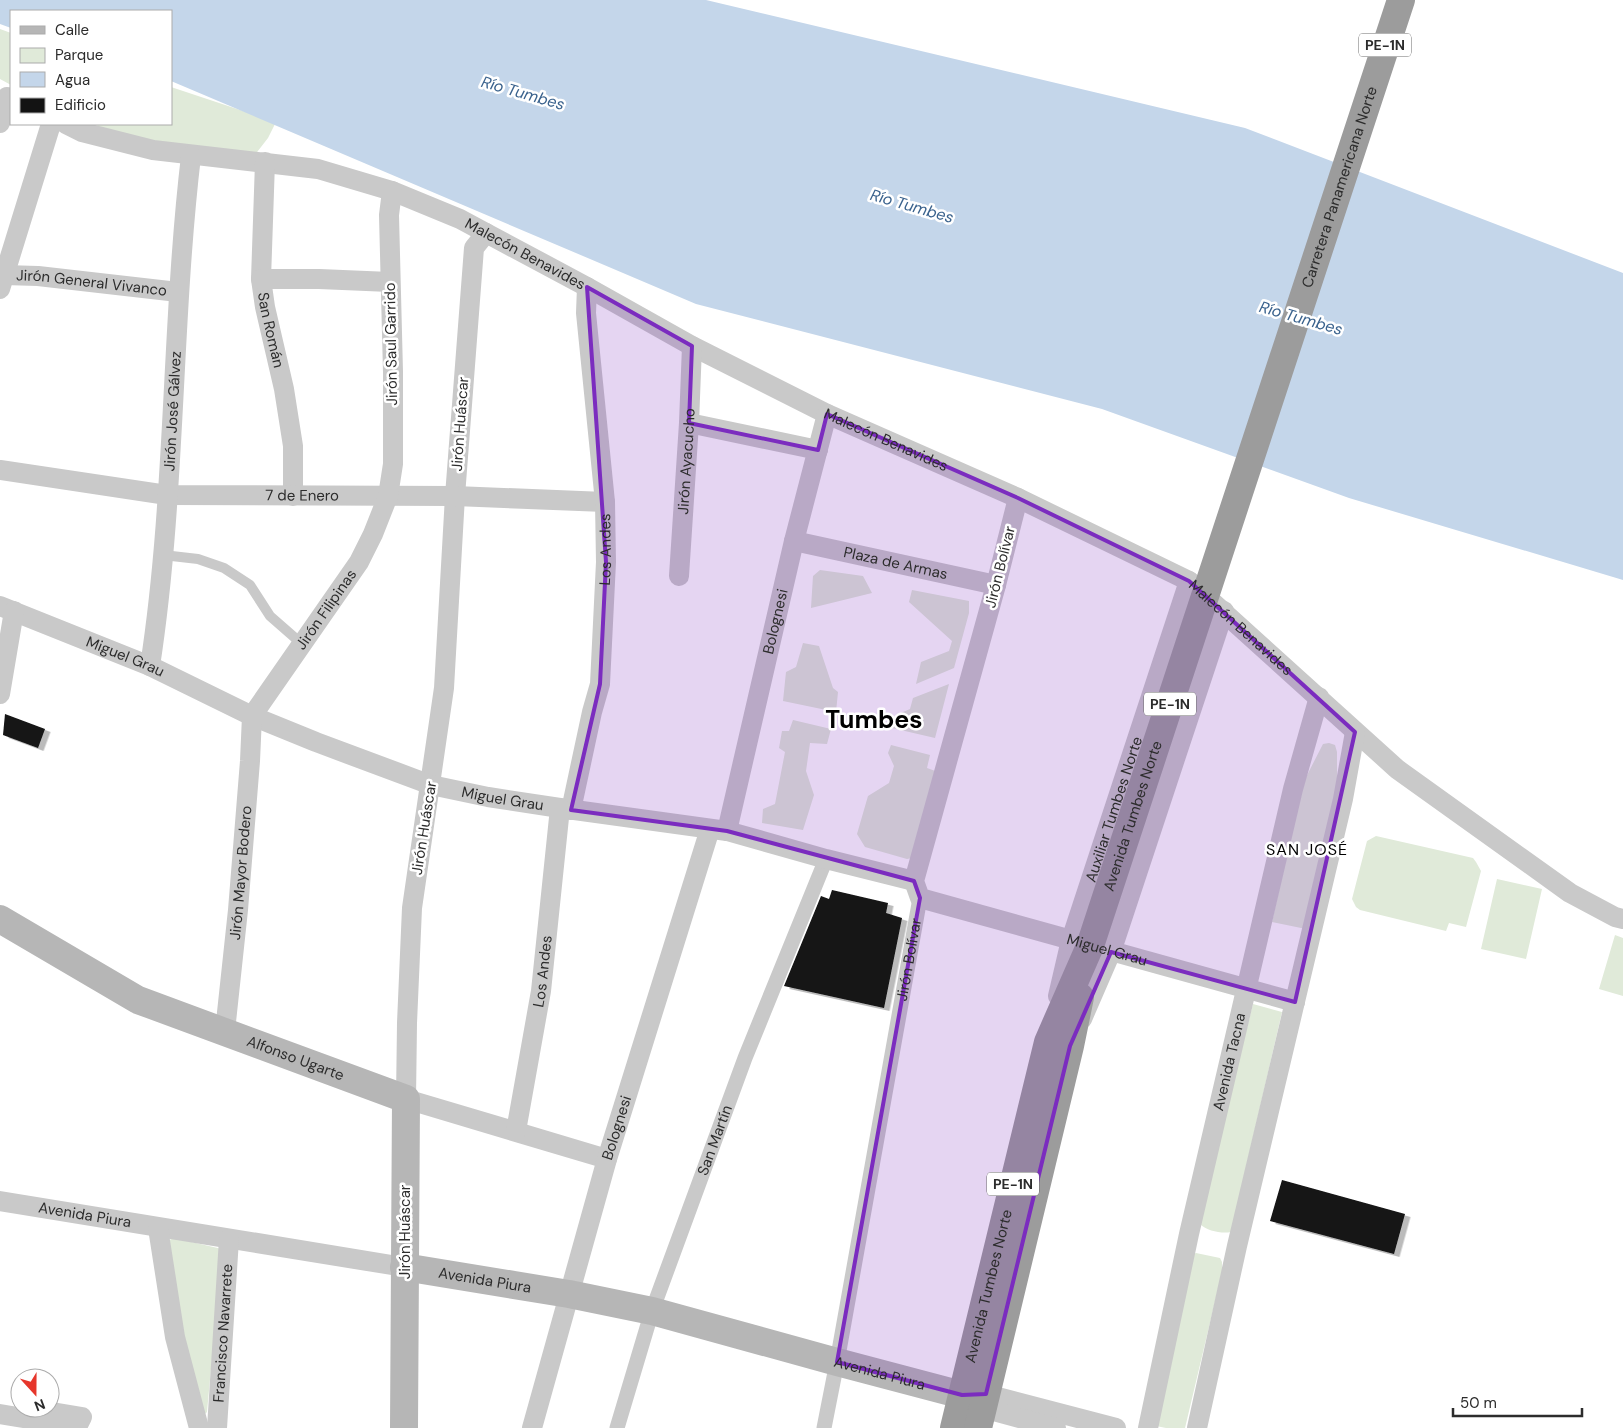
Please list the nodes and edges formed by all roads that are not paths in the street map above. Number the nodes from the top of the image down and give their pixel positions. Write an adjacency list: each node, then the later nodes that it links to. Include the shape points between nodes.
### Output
1 (1400, 0): 26 (highway, Carretera Panamericana Norte / PE-1N)
2 (6, 96): 3 (street)
3 (0, 123)
4 (50, 125): 11 (street)
5 (68, 125): 6 (street, Malecón Benavides, via 118,142)
6 (191, 156): 7 (street, Malecón Benavides); 14 (street, Jirón José Gálvez)
7 (265, 162): 8 (street, Malecón Benavides, via 318,169); 10 (street, San Román)
8 (392, 191): 9 (street, Malecón Benavides); 12 (street, Jirón Saul Garrido)
9 (486, 233): 13 (street, Malecón Benavides); 23 (street, Jirón Huáscar, via 474,248)
10 (261, 279): 12 (street); 21 (street, San Román, via 293,446)
11 (2, 282): 14 (street, Jirón General Vivanco, via 38,276)
12 (390, 282): 22 (street, Jirón Saul Garrido, via 393,455)
13 (587, 287): 15 (street, Malecón Benavides); 25 (street, Los Andes, via 586,313)
14 (178, 292): 20 (street, Jirón José Gálvez)
15 (692, 346): 16 (street, Malecón Benavides); 17 (street, Jirón Ayacucho)
16 (827, 414): 18 (street, Bolognesi); 24 (street, Malecón Benavides)
17 (689, 424): 18 (street); 29 (street, Jirón Ayacucho)
18 (818, 450): 27 (street, Bolognesi)
19 (0, 470): 20 (street, 7 de Enero)
20 (167, 495): 21 (street, 7 de Enero); 28 (street, Jirón José Gálvez)
21 (293, 496): 22 (street, 7 de Enero)
22 (388, 496): 23 (street, 7 de Enero); 34 (street, Jirón Filipinas, via 359,562)
23 (455, 496): 25 (street, 7 de Enero); 40 (street, Jirón Huáscar, via 444,688)
24 (1018, 498): 30 (street, Malecón Benavides); 31 (street, Jirón Bolívar)
25 (605, 502): 41 (street, Los Andes, via 606,562 600,684)
26 (1231, 517): 47 (highway, Avenida Tumbes Norte / PE-1N)
27 (794, 541): 31 (street, Plaza de Armas); 42 (street, Bolognesi)
28 (163, 554): 34 (lane, via 198,559 224,568 250,585 270,616); 35 (street, Jirón José Gálvez)
29 (680, 576)
30 (1189, 581): 33 (street, Malecón Benavides); 47 (street, Auxiliar Tumbes Norte)
31 (996, 585): 44 (street, Jirón Bolívar)
32 (7, 609): 35 (street, Miguel Grau); 36 (street)
33 (1224, 612): 37 (street, Malecón Benavides); 47 (street)
34 (302, 644): 38 (street, Jirón Filipinas)
35 (150, 666): 38 (street, Miguel Grau)
36 (0, 694)
37 (1319, 697): 39 (street, Malecón Benavides); 48 (street, Avenida Tacna, via 1293,789)
38 (252, 716): 40 (street, Miguel Grau); 50 (street, Jirón Mayor Bodero, via 238,910)
39 (1355, 732): 46 (street, Malecón Benavides, via 1397,769 1570,893); 49 (street, via 1343,799)
40 (431, 785): 41 (street, Miguel Grau); 51 (street, Jirón Huáscar, via 412,908)
41 (566, 809): 42 (street, Miguel Grau); 52 (street, Los Andes, via 541,991)
42 (718, 830): 43 (street, Miguel Grau); 53 (street, Bolognesi)
43 (826, 859): 44 (street, Miguel Grau); 59 (street, San Martín, via 745,1058)
44 (917, 889): 47 (street, Miguel Grau); 60 (street, Jirón Bolívar)
45 (0, 919): 50 (main road, Alfonso Ugarte, via 138,1000)
46 (1623, 919)
47 (1091, 946): 48 (street, Miguel Grau); 61 (highway, Avenida Tumbes Norte / PE-1N, via 1059,1044)
48 (1247, 989): 49 (street, Miguel Grau); 73 (street, Avenida Tacna, via 1189,1234)
49 (1295, 1002): 74 (street)
50 (225, 1031): 51 (main road, Alfonso Ugarte)
51 (406, 1099): 52 (street, Alfonso Ugarte); 57 (main road, Jirón Huáscar)
52 (516, 1132): 53 (street, Alfonso Ugarte)
53 (607, 1159): 58 (street, Bolognesi)
54 (0, 1201): 55 (street, Avenida Piura)
55 (158, 1228): 56 (street, Avenida Piura); 64 (street, via 175,1337)
56 (229, 1239): 57 (street, Avenida Piura); 65 (street, Francisco Navarrete)
57 (404, 1267): 58 (main road, Avenida Piura); 66 (main road, Jirón Huáscar)
58 (569, 1294): 59 (main road, Avenida Piura); 67 (street, Bolognesi)
59 (652, 1311): 60 (main road, Avenida Piura); 68 (street, San Martín)
60 (837, 1362): 61 (main road, Avenida Piura); 69 (street, Jirón Bolívar)
61 (977, 1406): 70 (highway, Avenida Tumbes Norte / PE-1N); 71 (street, Avenida Piura); 72 (street, Avenida Piura)
62 (60, 1413): 63 (street, via 82,1417 77,1427)
63 (24, 1418)
64 (199, 1428)
65 (217, 1428)
66 (404, 1428)
67 (532, 1428)
68 (616, 1428)
69 (824, 1428)
70 (954, 1428)
71 (1056, 1428)
72 (1116, 1428)
73 (1148, 1428)
74 (1197, 1428)

